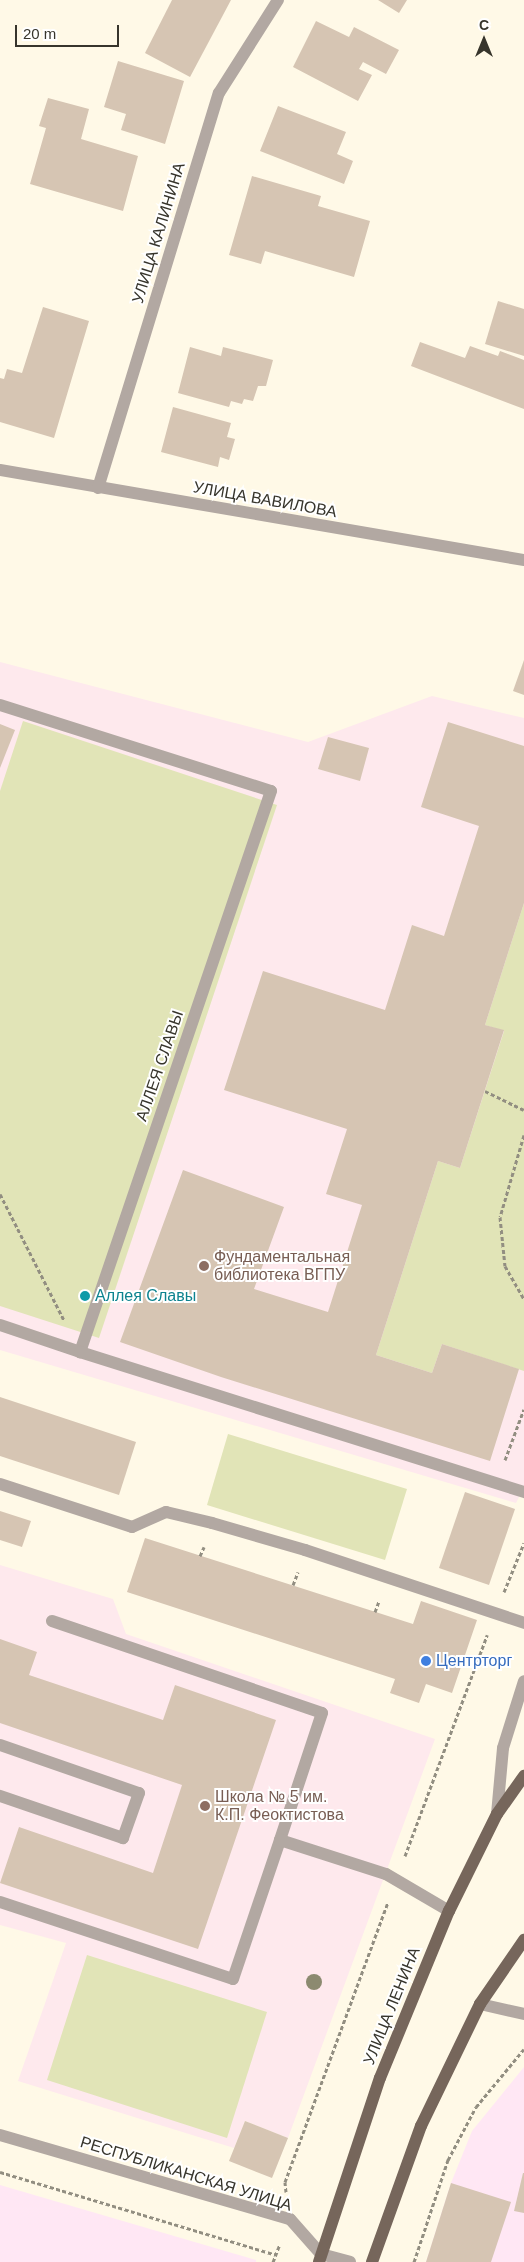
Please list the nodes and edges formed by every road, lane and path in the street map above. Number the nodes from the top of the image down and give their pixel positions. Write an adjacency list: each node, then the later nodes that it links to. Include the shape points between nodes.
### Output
1 (278, 0): 3 (street, УЛИЦА КАЛИНИНА, via 219,93)
2 (0, 470): 3 (street, УЛИЦА ВАВИЛОВА)
3 (98, 488): 4 (street, УЛИЦА ВАВИЛОВА)
4 (524, 560)
5 (0, 705): 12 (street, АЛЛЕЯ СЛАВЫ, via 271,791)
6 (485, 1091): 7 (path)
7 (524, 1110)
8 (524, 1135): 10 (path, via 500,1218 505,1266)
9 (0, 1194): 12 (path)
10 (524, 1299)
11 (0, 1325): 12 (street)
12 (80, 1352): 14 (street)
13 (524, 1409): 14 (path)
14 (496, 1483): 16 (street)
15 (0, 1484): 18 (street, via 132,1527 166,1512 212,1523)
16 (524, 1492)
17 (52, 1621): 24 (street, via 322,1713)
18 (524, 1623)
19 (524, 1681): 23 (street, via 503,1748)
20 (0, 1745): 22 (street, via 139,1793 123,1838)
21 (524, 1776): 23 (main road, УЛИЦА ЛЕНИНА)
22 (0, 1796)
23 (497, 1814): 26 (main road, УЛИЦА ЛЕНИНА)
24 (280, 1840): 25 (street, via 233,1979); 26 (street, via 386,1874)
25 (0, 1902)
26 (449, 1911): 34 (main road, УЛИЦА ЛЕНИНА, via 380,2078)
27 (524, 1940): 28 (main road)
28 (480, 2004): 29 (street); 36 (main road, via 421,2126)
29 (524, 2014)
30 (524, 2049): 37 (path, via 476,2107 448,2160)
31 (0, 2135): 34 (street, РЕСПУБЛИКАНСКАЯ УЛИЦА, via 290,2219)
32 (0, 2172): 33 (path)
33 (276, 2255)
34 (320, 2258): 35 (street)
35 (350, 2262)
36 (372, 2262)
37 (414, 2262)

